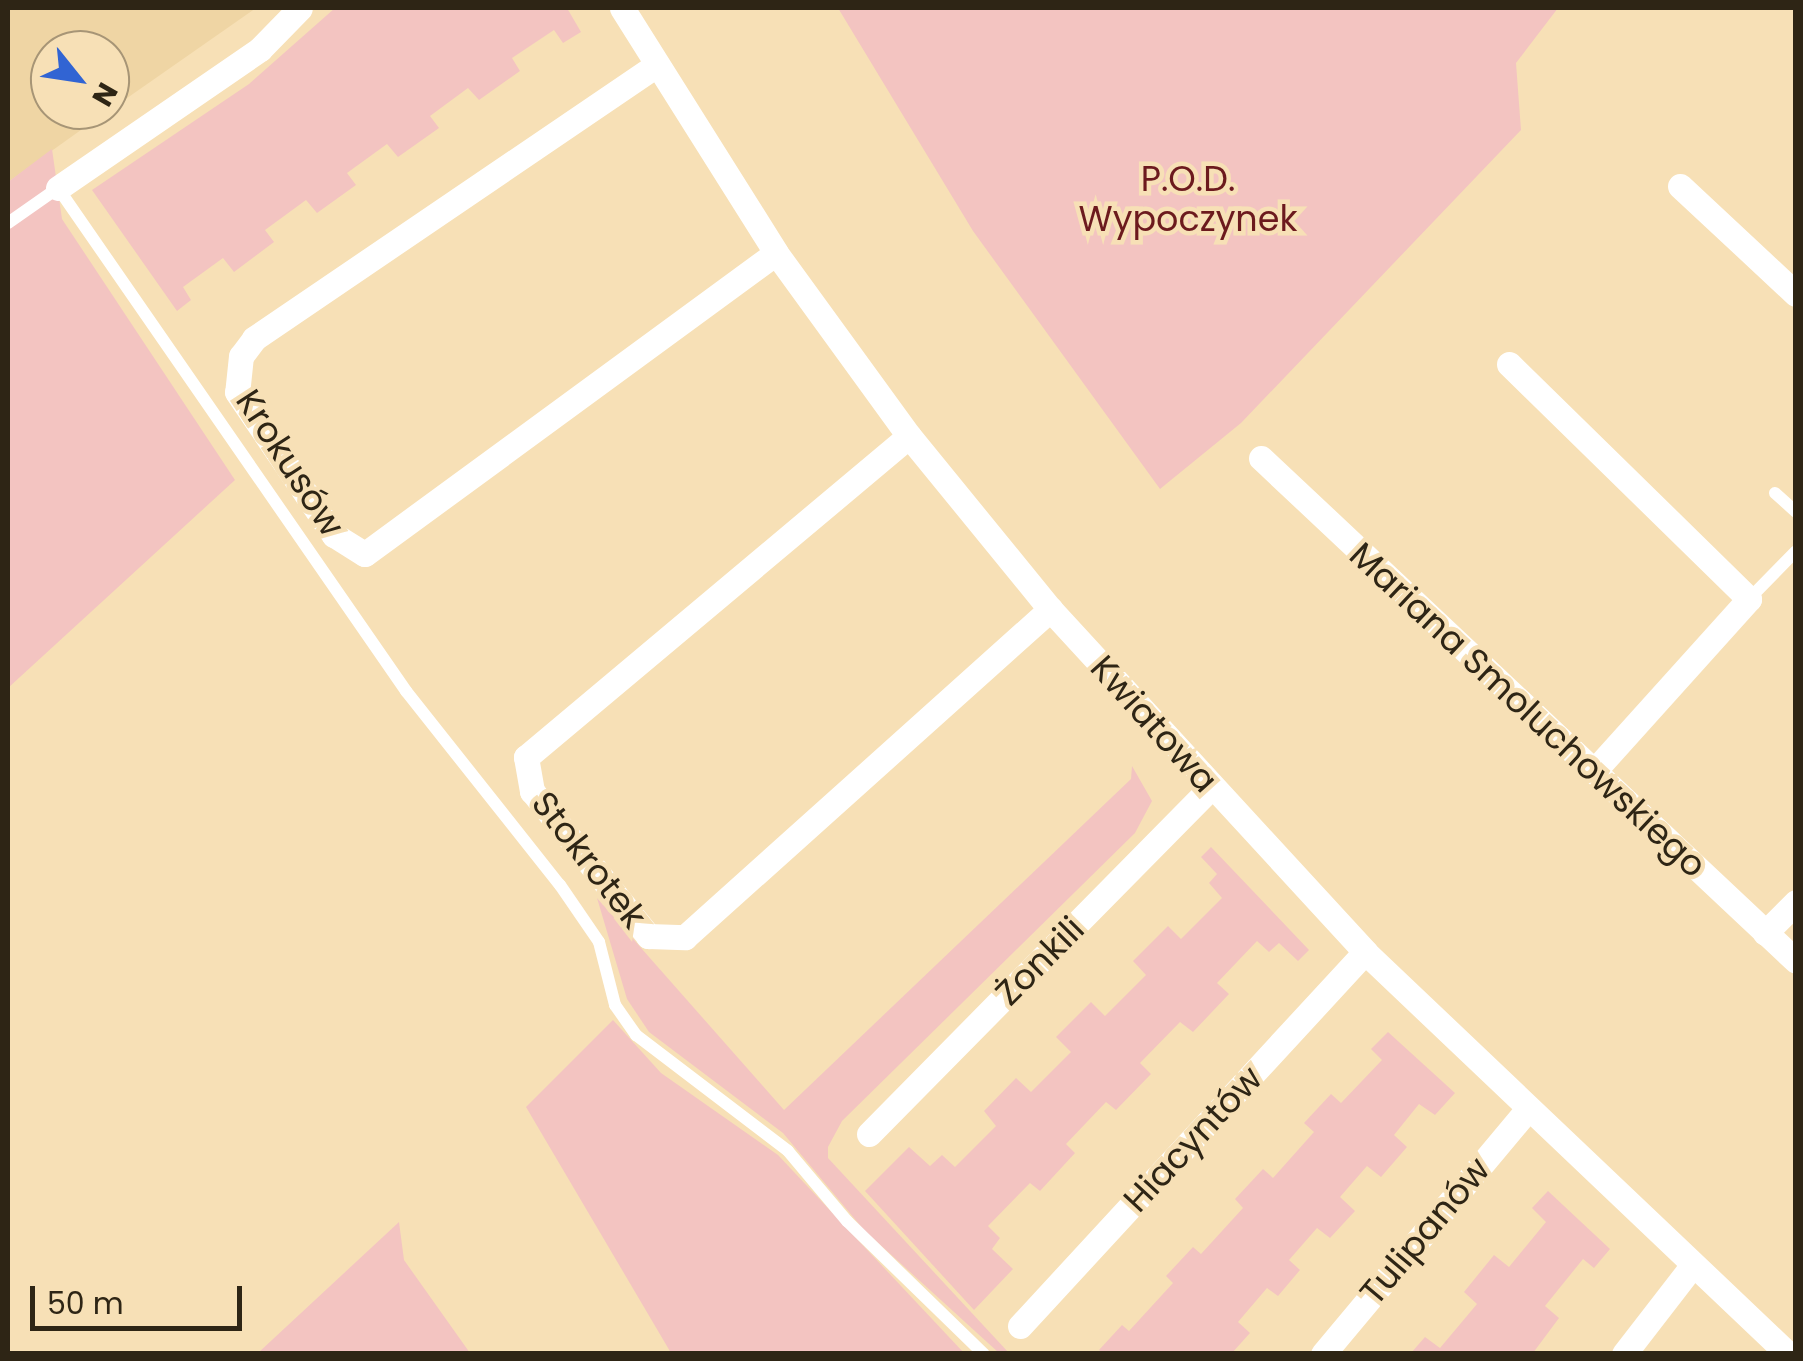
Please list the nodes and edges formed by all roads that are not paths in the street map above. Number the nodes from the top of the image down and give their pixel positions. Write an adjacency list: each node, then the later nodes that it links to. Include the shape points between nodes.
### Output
1 (300, 8): 5 (street, via 260,49)
2 (622, 8): 3 (street, Kwiatowa)
3 (655, 66): 7 (street, Kwiatowa); 7 (street, Krokusów, via 254,339 241,356 237,392 334,535 365,554)
4 (1680, 186): 8 (street)
5 (58, 188): 6 (lane); 27 (lane, via 406,690 570,899 598,942 615,1005 636,1035 788,1151 847,1221)
6 (8, 223)
7 (776, 253): 10 (street, Kwiatowa)
8 (1796, 294)
9 (1508, 364): 15 (street)
10 (910, 436): 16 (street, Kwiatowa); 16 (street, Stokrotek, via 526,758 532,792 648,936 685,937)
11 (1261, 458): 17 (street, Mariana Smoluchowskiego, via 1529,716)
12 (1775, 493): 13 (lane)
13 (1796, 512)
14 (1796, 551): 15 (lane)
15 (1750, 599): 17 (street)
16 (1050, 608): 18 (street, Kwiatowa)
17 (1596, 770): 20 (street, Mariana Smoluchowskiego)
18 (1210, 788): 21 (street, Kwiatowa); 24 (street, Żonkili)
19 (1796, 902): 20 (street)
20 (1765, 933): 22 (street, Mariana Smoluchowskiego)
21 (1365, 952): 23 (street, Kwiatowa); 26 (street, Hiacyntów)
22 (1796, 961)
23 (1528, 1109): 25 (street, Kwiatowa); 28 (street, Tulipanów)
24 (869, 1134)
25 (1692, 1266): 29 (street); 30 (street, Kwiatowa)
26 (1020, 1326)
27 (984, 1354)
28 (1323, 1354)
29 (1624, 1354)
30 (1788, 1354)

